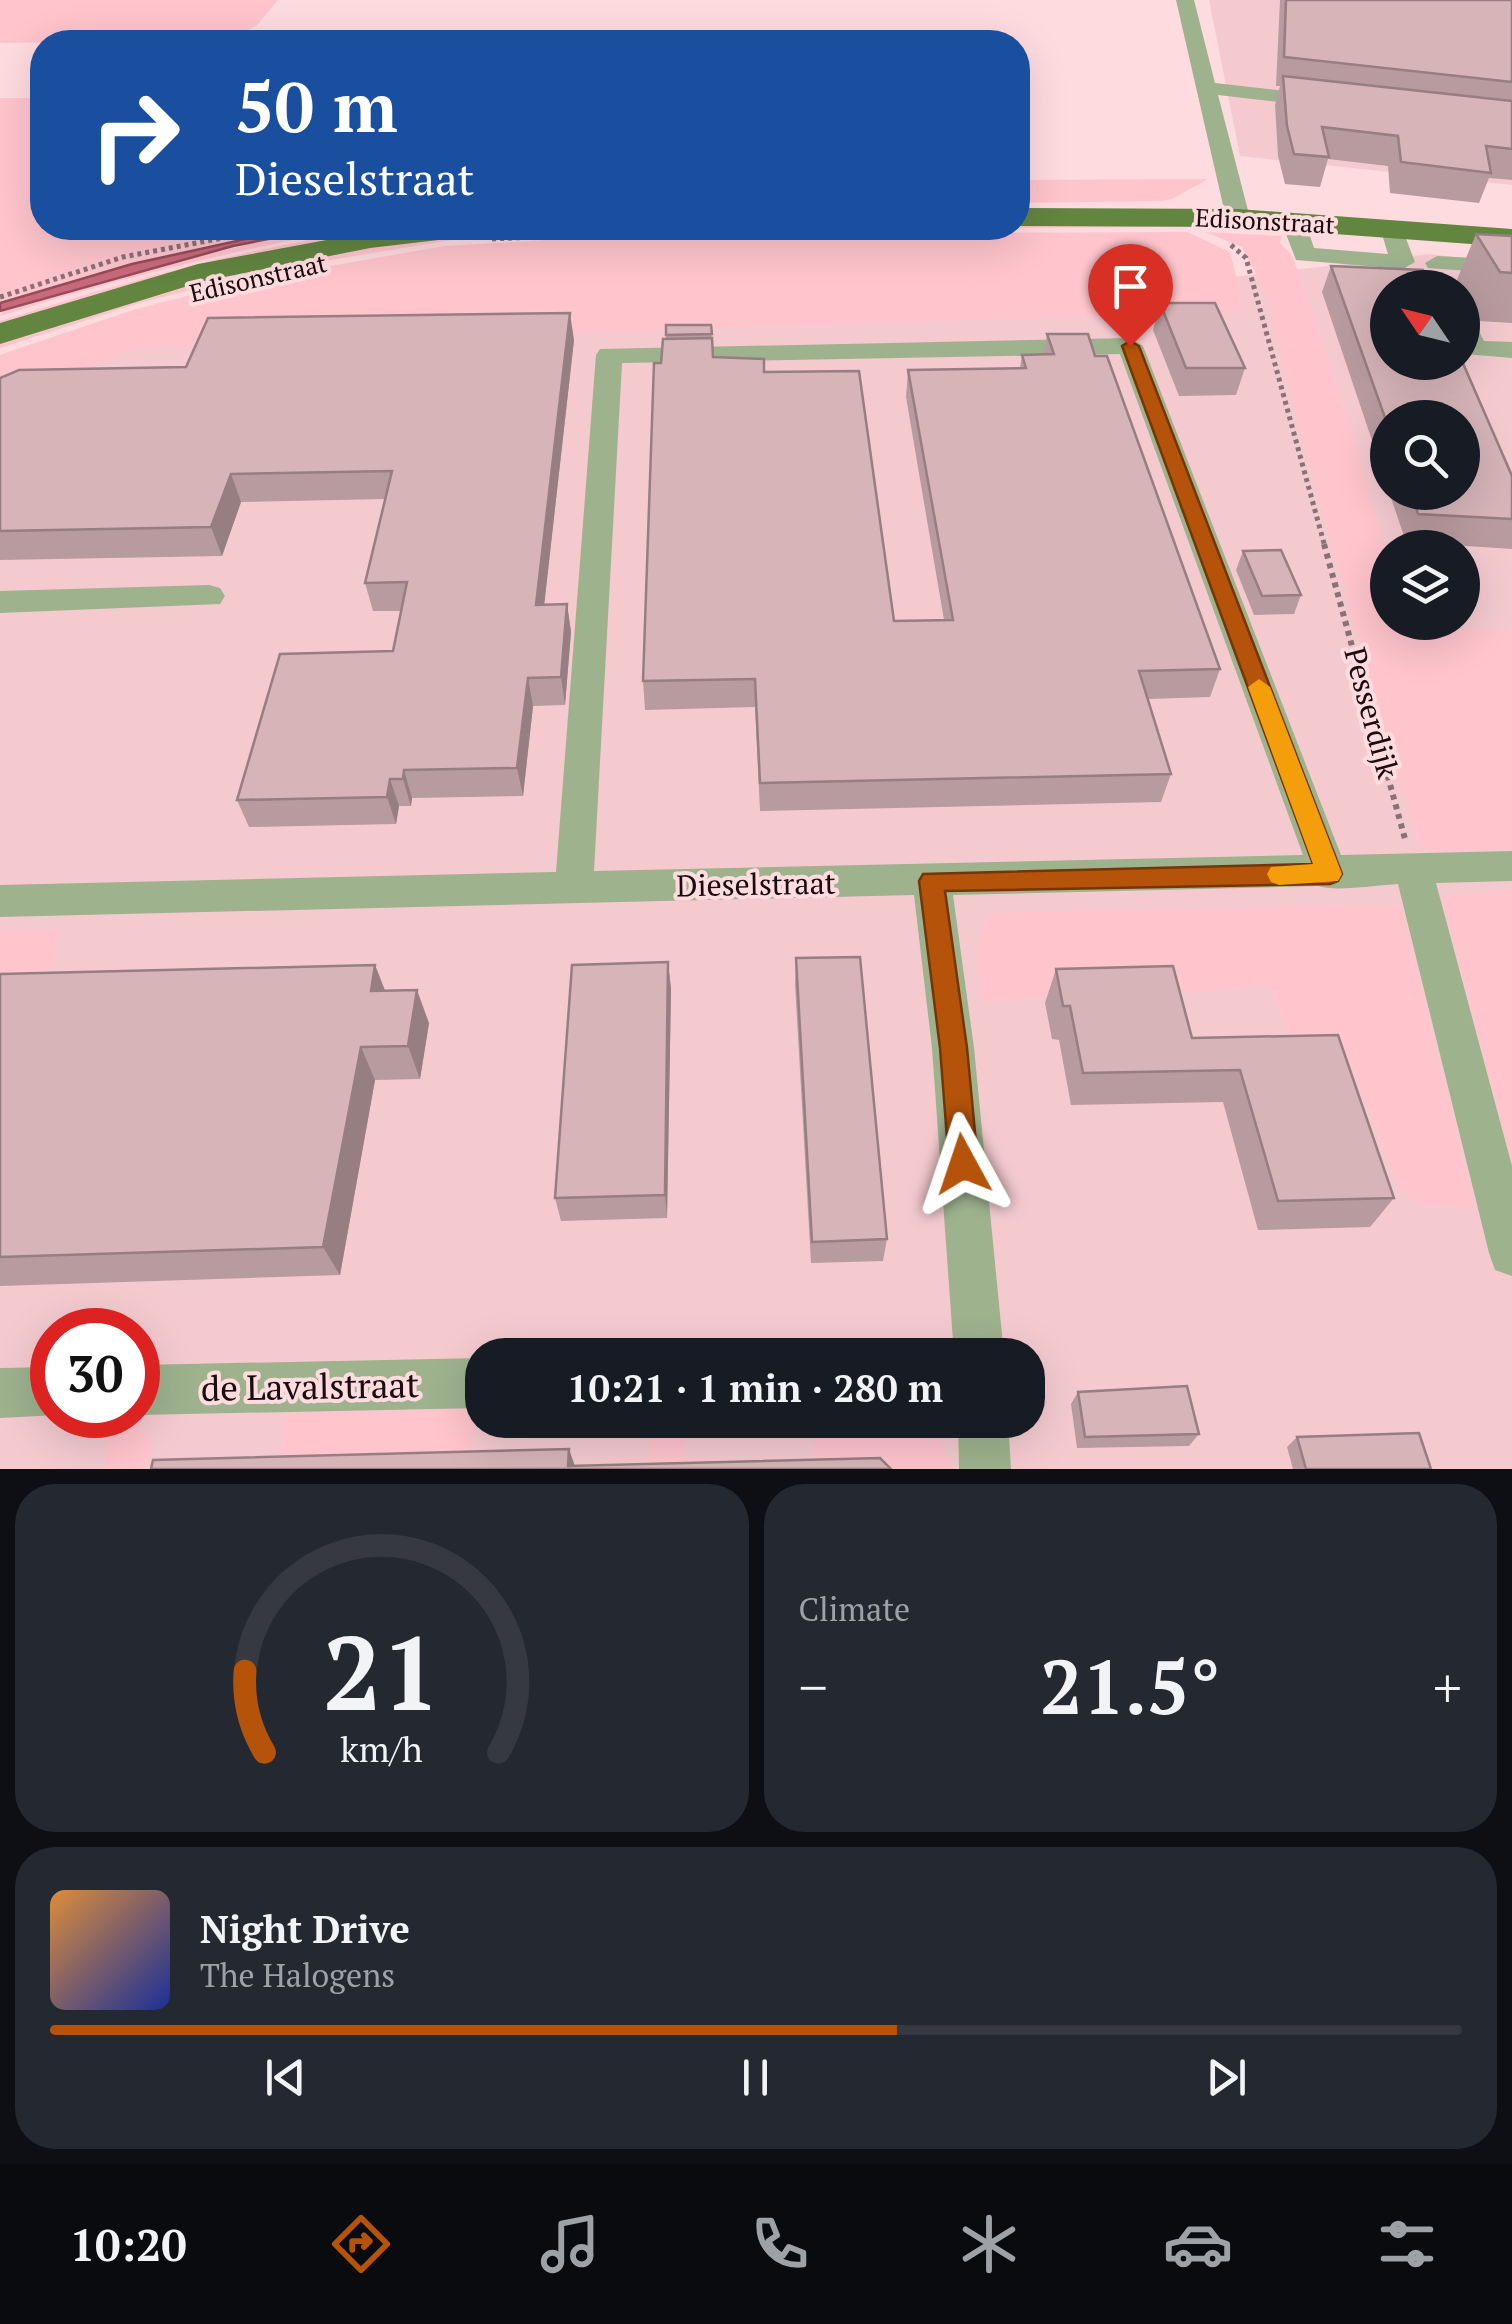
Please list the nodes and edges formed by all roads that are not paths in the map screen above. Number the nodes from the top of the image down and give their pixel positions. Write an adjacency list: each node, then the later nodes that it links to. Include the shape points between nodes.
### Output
1 (1185, 0): 2 (street)
2 (1206, 88): 3 (street); 4 (street)
3 (1343, 104)
4 (1238, 218): 5 (main road, Edisonstraat); 6 (main road, Edisonstraat)
5 (1030, 223)
6 (1406, 229): 7 (main road, Edisonstraat); 9 (street)
7 (1512, 238)
8 (365, 240): 12 (main road, Edisonstraat, via 198,273)
9 (1438, 263): 10 (street); 11 (street)
10 (1512, 267)
11 (1441, 270)
12 (0, 334)
13 (1480, 348): 14 (street)
14 (1512, 350)
15 (210, 596): 16 (street)
16 (0, 602)
17 (1512, 866): 18 (street, Dieselstraat)
18 (1413, 869): 19 (street, Dieselstraat); 23 (street)
19 (1330, 874): 20 (street, Dieselstraat); 21 (street, via 1130,346 805,349 609,355)
20 (932, 881): 21 (street, Dieselstraat); 24 (street)
21 (574, 889): 22 (street, Dieselstraat)
22 (0, 901)
23 (1512, 1253)
24 (979, 1338)
25 (465, 1383): 26 (street, de Lavalstraat)
26 (160, 1390)
27 (30, 1392): 28 (street)
28 (0, 1393)
29 (984, 1438): 30 (street)
30 (985, 1469)

